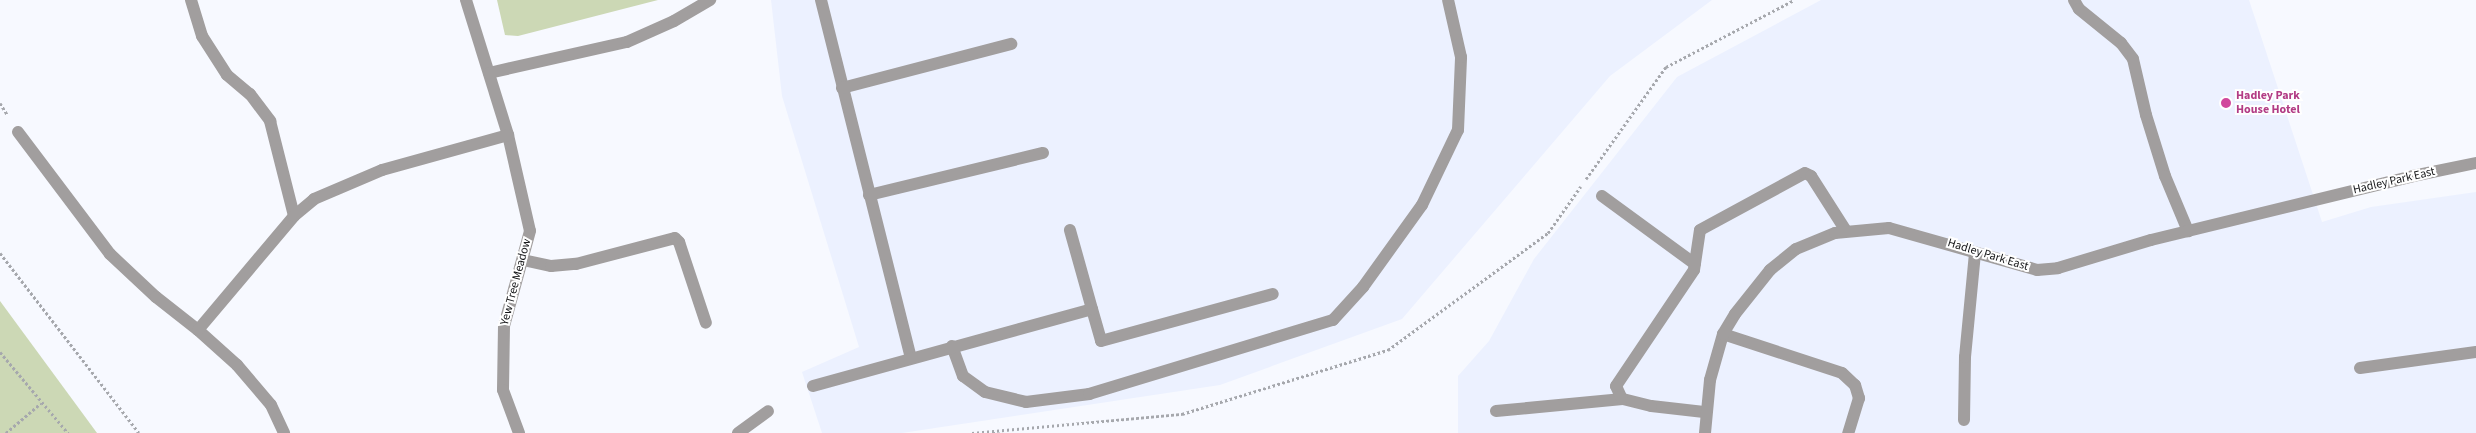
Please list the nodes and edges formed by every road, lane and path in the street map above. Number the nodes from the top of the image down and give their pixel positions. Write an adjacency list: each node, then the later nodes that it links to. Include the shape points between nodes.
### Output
1 (192, 0): 17 (street, via 202,36 226,75 250,94 270,121)
2 (466, 0): 9 (street, Yew Tree Meadow)
3 (710, 0): 9 (street, via 627,42)
4 (821, 0): 10 (street)
5 (1448, 0): 30 (street, via 1462,57 1458,130 1422,205 1363,287 1333,320 1089,394 1026,402 985,392 963,376)
6 (1794, 0): 48 (path, via 1666,67 1548,233 1388,350 1182,414)
7 (2074, 0): 20 (street, via 2079,9 2121,43 2134,58 2162,167)
8 (1011, 44): 10 (street)
9 (489, 73): 12 (street, Yew Tree Meadow)
10 (842, 88): 15 (street)
11 (18, 132): 28 (street, via 110,254)
12 (508, 135): 17 (street, via 349,183 314,199); 23 (street, Yew Tree Meadow, via 529,221)
13 (1043, 153): 15 (street)
14 (2476, 163): 20 (street, Hadley Park East)
15 (869, 195): 33 (street)
16 (1602, 196): 24 (street)
17 (294, 216): 28 (street)
18 (1070, 230): 26 (street)
19 (1846, 231): 22 (street, Hadley Park East, via 1889,228); 24 (street, via 1812,176 1805,173 1700,230); 29 (street, Hadley Park East, via 1796,249 1770,270 1749,294)
20 (2188, 231): 22 (street, Hadley Park East, via 2058,268 2037,270)
21 (0, 253): 44 (path)
22 (1975, 253): 41 (street, via 1965,357)
23 (523, 260): 27 (street, via 551,266 576,264 674,238 679,242); 46 (street, Yew Tree Meadow, via 504,326 502,362 503,390)
24 (1695, 264): 36 (street, via 1679,296 1616,386)
25 (1273, 294): 26 (street, via 1101,341)
26 (1092, 309): 30 (street)
27 (706, 323)
28 (198, 330): 45 (street, via 237,365 272,405)
29 (1723, 334): 40 (street, Hadley Park East); 50 (street, via 1842,374 1855,385 1859,398)
30 (952, 346): 33 (street)
31 (0, 352): 37 (path)
32 (2476, 352): 34 (street)
33 (911, 358): 35 (street)
34 (2360, 368)
35 (813, 386)
36 (1622, 399): 39 (street); 40 (street)
37 (41, 403): 42 (path); 43 (path)
38 (768, 411): 47 (street)
39 (1496, 411)
40 (1704, 412): 49 (street, Hadley Park East)
41 (1964, 420)
42 (6, 433)
43 (68, 433)
44 (139, 433)
45 (284, 433)
46 (519, 433)
47 (738, 433)
48 (972, 433)
49 (1705, 433)
50 (1848, 433)

